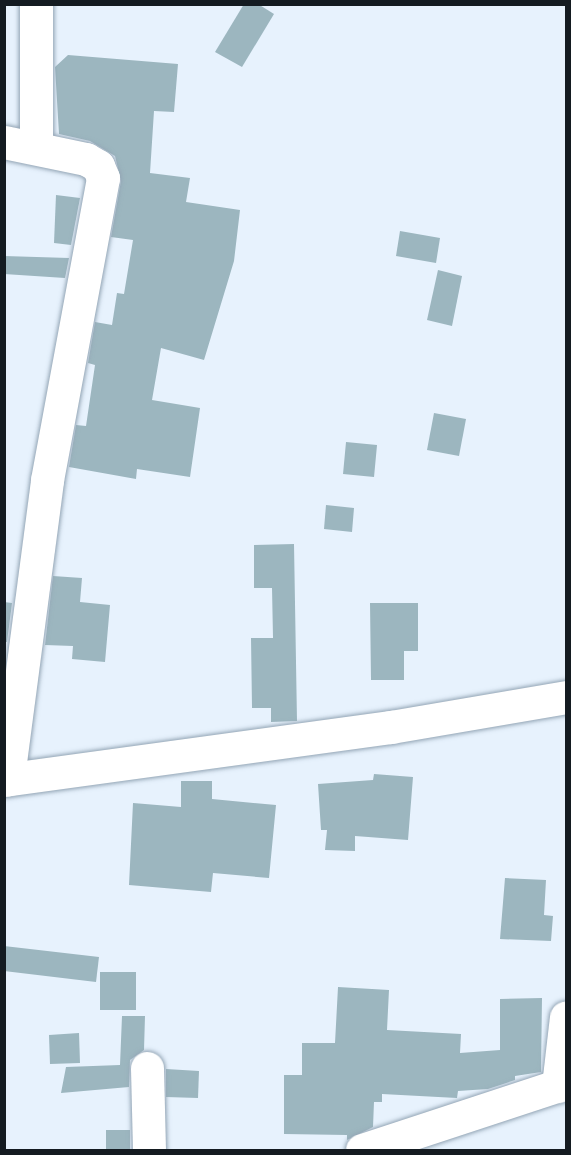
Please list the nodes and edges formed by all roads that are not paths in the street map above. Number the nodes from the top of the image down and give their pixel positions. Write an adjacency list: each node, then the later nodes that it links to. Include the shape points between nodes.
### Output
1 (36, 4): 2 (street)
2 (20, 144): 4 (street, via 86,159 98,166 103,178 47,481)
3 (567, 697): 4 (street, via 391,727)
4 (6, 779)
5 (567, 1017): 7 (street)
6 (147, 1068): 8 (street)
7 (562, 1084): 9 (street)
8 (149, 1150)
9 (362, 1150)

